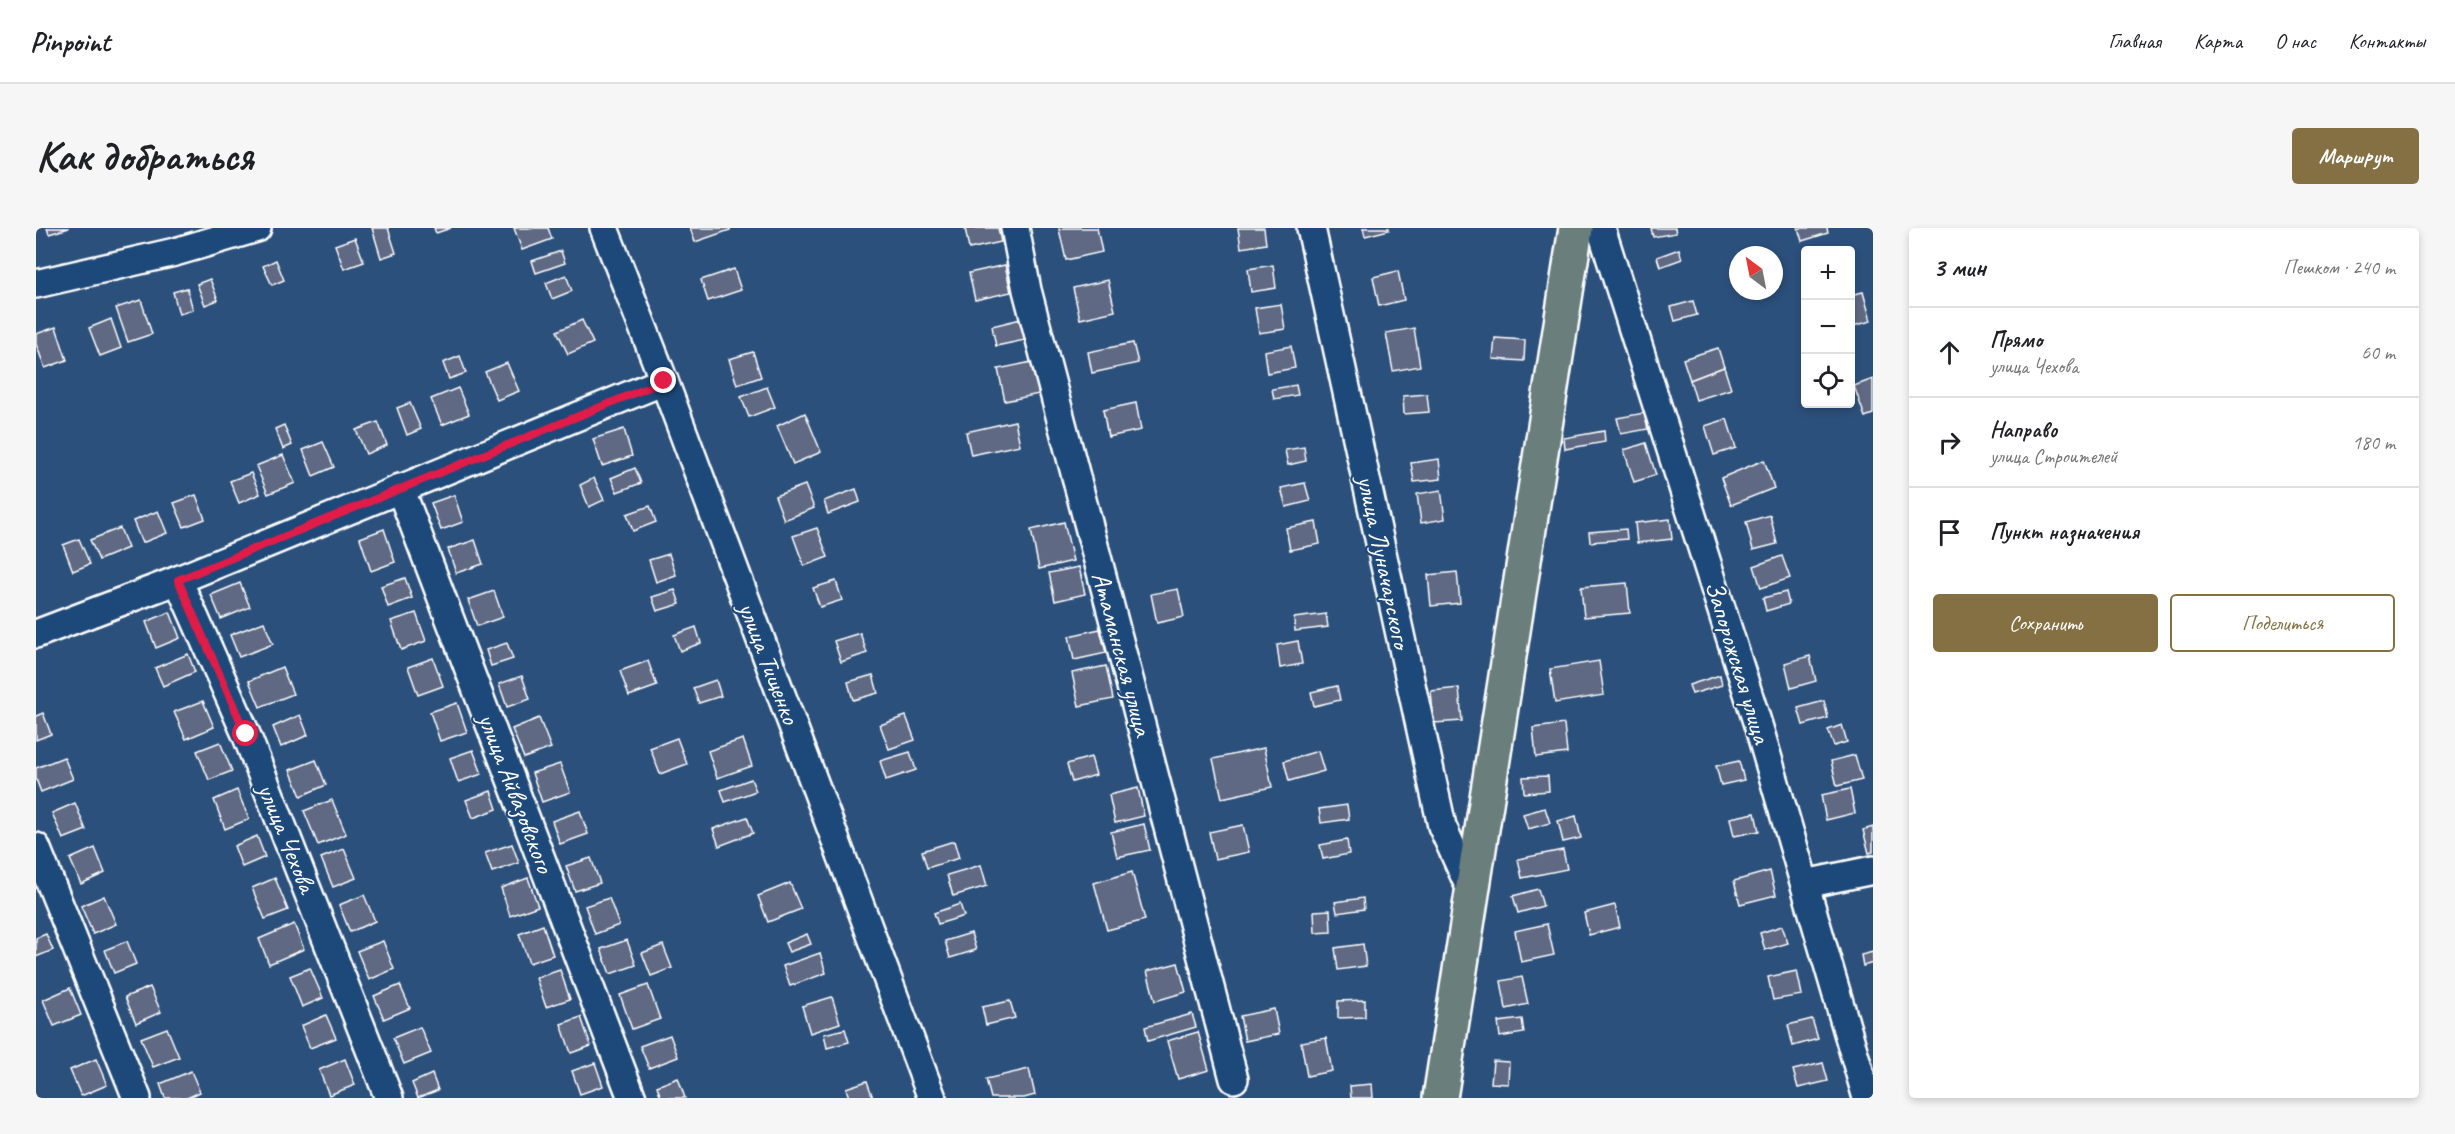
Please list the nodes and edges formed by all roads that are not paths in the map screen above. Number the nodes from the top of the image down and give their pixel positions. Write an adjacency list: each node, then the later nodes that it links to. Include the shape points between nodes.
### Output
1 (604, 228): 8 (street, улица Тищенко)
2 (1015, 228): 16 (street, Атаманская улица, via 1030,302)
3 (1311, 228): 15 (street, улица Луначарского, via 1442,826)
4 (1576, 228): 15 (main road)
5 (1601, 228): 14 (street, Запорожская улица)
6 (251, 229): 7 (street, via 175,252)
7 (36, 284)
8 (664, 381): 9 (street); 20 (street, улица Тищенко)
9 (400, 488): 10 (street); 19 (street, улица Айвазовского)
10 (178, 580): 11 (street); 18 (street, улица Чехова, via 246,734)
11 (36, 634)
12 (36, 847): 17 (street)
13 (1873, 870): 14 (street)
14 (1805, 884): 22 (street, Запорожская улица)
15 (1472, 890): 21 (main road)
16 (1234, 1079)
17 (137, 1098)
18 (389, 1098)
19 (632, 1098)
20 (932, 1098)
21 (1440, 1098)
22 (1867, 1098)

